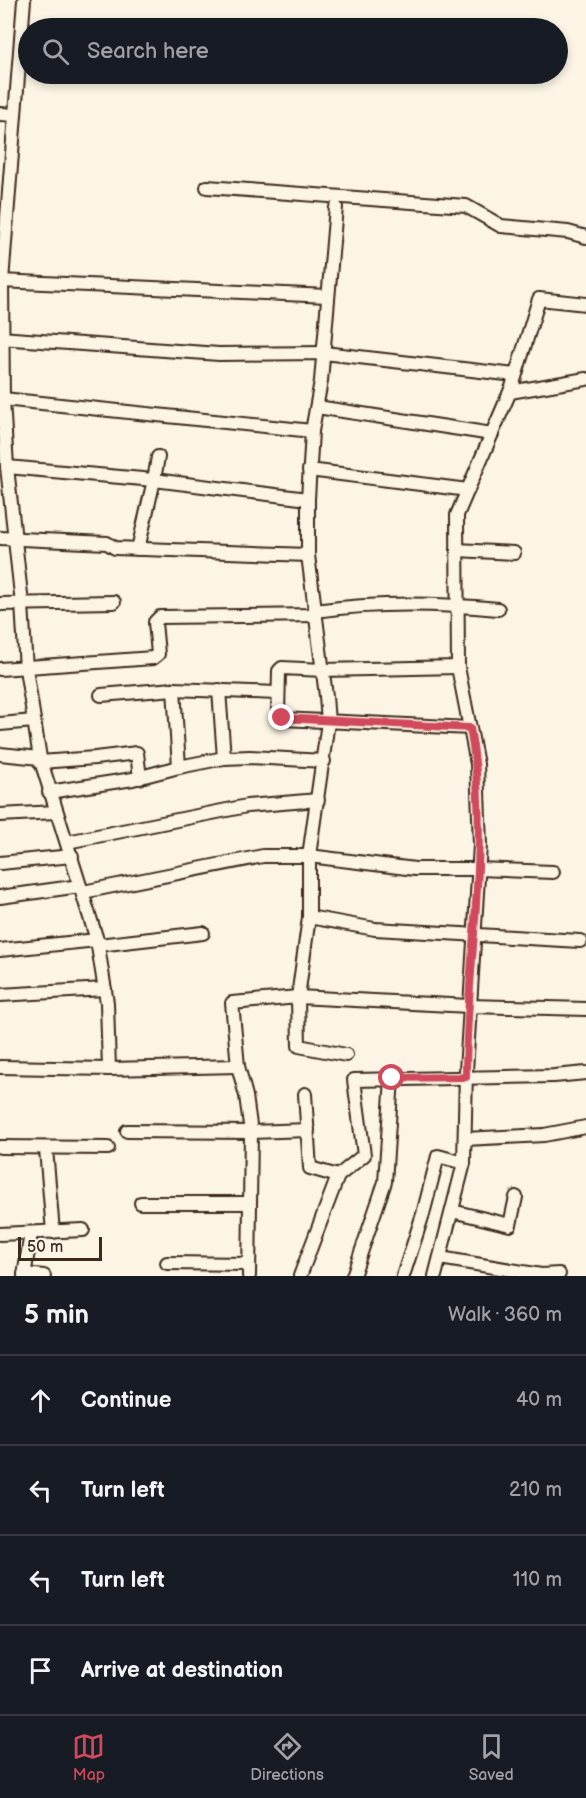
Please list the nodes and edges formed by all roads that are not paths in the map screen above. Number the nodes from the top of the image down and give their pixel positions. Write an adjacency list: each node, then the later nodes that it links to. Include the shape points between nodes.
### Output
1 (24, 0): 2 (street)
2 (23, 18)
3 (18, 77): 5 (street)
4 (0, 114): 5 (street)
5 (15, 115): 9 (street)
6 (207, 187): 8 (street, via 466,206 501,226)
7 (336, 207): 10 (street)
8 (586, 237)
9 (1, 281): 10 (street); 12 (street)
10 (328, 296): 13 (street)
11 (586, 304): 14 (street, via 539,299)
12 (2, 338): 13 (street, via 219,354); 17 (street)
13 (324, 353): 14 (street); 18 (street)
14 (515, 375): 16 (street)
15 (586, 379): 16 (street)
16 (510, 392): 20 (street)
17 (3, 399): 19 (street); 22 (street)
18 (317, 407): 19 (street); 20 (street)
19 (312, 431): 23 (street)
20 (492, 434): 25 (street)
21 (158, 457): 24 (street)
22 (7, 466): 24 (street); 28 (street)
23 (309, 470): 25 (street); 26 (street)
24 (154, 480): 26 (street); 29 (street)
25 (468, 490): 30 (street, via 457,516)
26 (308, 499): 32 (street)
27 (0, 538): 28 (street)
28 (14, 538): 29 (street, via 107,543 115,548); 35 (street)
29 (138, 549): 32 (street)
30 (457, 550): 31 (street); 36 (street)
31 (514, 553)
32 (308, 555): 38 (street)
33 (114, 602): 35 (street)
34 (0, 604): 35 (street)
35 (22, 604): 41 (street)
36 (458, 605): 37 (street); 38 (street, via 355,605); 39 (street)
37 (498, 609)
38 (315, 613): 41 (street, via 160,617 155,622 157,657); 42 (street)
39 (458, 667): 42 (street); 50 (street)
40 (0, 669): 41 (street)
41 (26, 669): 47 (street)
42 (323, 670): 45 (street, via 280,669); 48 (street)
43 (174, 689): 44 (street); 46 (street); 55 (street)
44 (219, 690): 45 (street); 52 (street)
45 (277, 693): 48 (street, via 279,717)
46 (101, 695)
47 (34, 721): 49 (street); 53 (street)
48 (328, 722): 50 (street); 54 (street)
49 (0, 724)
50 (470, 728): 65 (street, via 477,764)
51 (0, 754): 53 (street)
52 (224, 758): 54 (street); 55 (street)
53 (40, 760): 56 (street, via 137,753); 57 (street)
54 (324, 761): 58 (street)
55 (179, 767): 56 (street)
56 (140, 778): 57 (street)
57 (49, 792): 59 (street)
58 (318, 800): 61 (street, via 247,806); 63 (street)
59 (56, 812): 60 (street); 61 (street)
60 (0, 815)
61 (67, 842): 62 (street)
62 (72, 856): 64 (street); 67 (street)
63 (309, 856): 65 (street, via 415,869); 67 (street, via 263,856); 69 (street)
64 (0, 863)
65 (478, 868): 66 (street); 71 (street)
66 (553, 872)
67 (82, 889): 68 (street); 73 (street)
68 (0, 897)
69 (309, 917): 71 (street, via 375,929); 77 (street)
70 (203, 933): 73 (street)
71 (474, 935): 72 (street); 78 (street)
72 (580, 941)
73 (98, 942): 74 (street); 75 (street)
74 (0, 950)
75 (105, 989): 76 (street); 83 (street)
76 (0, 995)
77 (298, 997): 78 (street); 80 (street, via 299,1046); 81 (street, via 232,1003)
78 (469, 1006): 79 (street); 85 (street)
79 (586, 1009)
80 (346, 1055)
81 (237, 1066): 83 (street); 91 (street)
82 (0, 1067): 83 (street)
83 (109, 1069)
84 (586, 1072): 85 (street)
85 (466, 1077): 86 (street); 92 (street)
86 (392, 1078): 97 (street, via 354,1080 364,1155); 113 (street, via 385,1182)
87 (305, 1094): 89 (street)
88 (586, 1126): 92 (street, via 544,1135)
89 (308, 1130): 91 (street); 97 (street, via 310,1168)
90 (127, 1131): 91 (street)
91 (251, 1132): 100 (street)
92 (465, 1139): 96 (street)
93 (0, 1147): 95 (street)
94 (108, 1148): 95 (street)
95 (46, 1149): 103 (street)
96 (464, 1163): 101 (street); 114 (street, via 438,1156)
97 (338, 1176): 112 (street)
98 (516, 1197): 101 (street, via 510,1225)
99 (141, 1203): 100 (street)
100 (250, 1203): 108 (street)
101 (452, 1211): 106 (street)
102 (83, 1230): 103 (street)
103 (53, 1232): 104 (street)
104 (31, 1233): 105 (street); 110 (street)
105 (0, 1234)
106 (440, 1258): 109 (street, via 542,1275); 115 (street)
107 (167, 1263): 108 (street)
108 (249, 1270)
109 (559, 1274)
110 (24, 1275): 111 (street)
111 (44, 1276)
112 (300, 1276)
113 (353, 1276)
114 (403, 1276)
115 (435, 1276)

